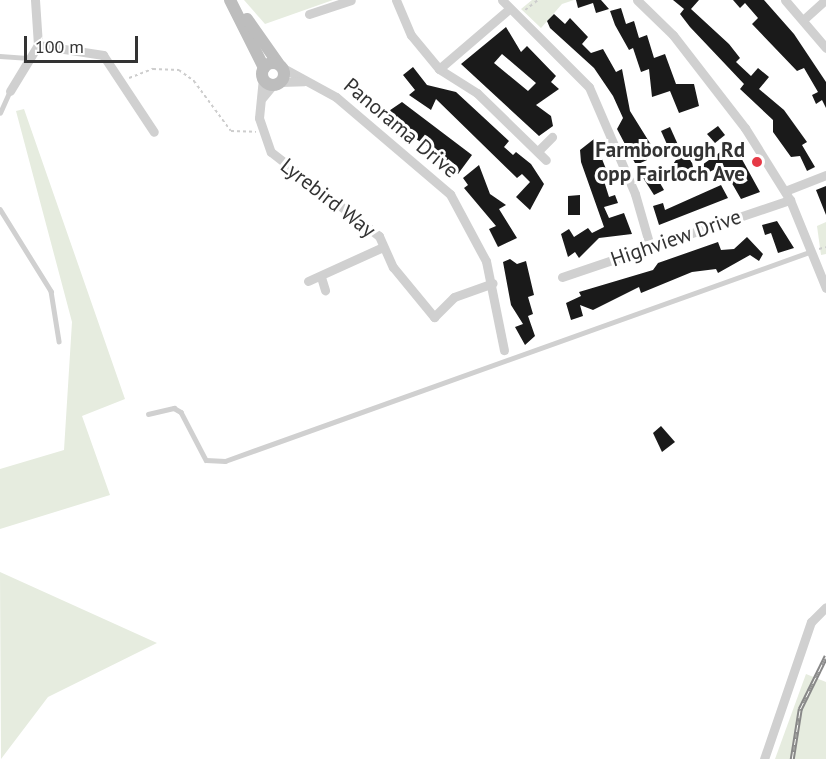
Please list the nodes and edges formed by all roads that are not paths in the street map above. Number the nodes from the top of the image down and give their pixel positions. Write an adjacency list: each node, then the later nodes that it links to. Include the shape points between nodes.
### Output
1 (35, 0): 13 (street)
2 (230, 0): 10 (street)
3 (351, 0): 11 (street)
4 (396, 0): 18 (street, via 411,35)
5 (502, 0): 9 (street)
6 (785, 0): 12 (street)
7 (825, 0): 12 (street)
8 (639, 1): 28 (street, via 708,77)
9 (509, 9): 18 (street); 30 (street, via 589,87 635,194)
10 (239, 12): 17 (street, via 257,28); 19 (street)
11 (309, 14)
12 (803, 20): 14 (street)
13 (38, 45): 16 (street); 23 (street, via 103,55)
14 (826, 48)
15 (0, 56): 16 (lane)
16 (30, 58): 21 (street)
17 (280, 66): 19 (street); 19 (street); 20 (street, Panorama Drive)
18 (439, 69): 25 (street, via 470,87)
19 (270, 78): 20 (street); 31 (street, Lyrebird Way, via 260,100 262,132 278,161 379,236)
20 (307, 81): 36 (street, Panorama Drive, via 336,97 438,181 471,227)
21 (10, 91): 22 (lane)
22 (0, 113)
23 (154, 132)
24 (552, 137): 25 (street)
25 (538, 151): 26 (street)
26 (546, 159)
27 (826, 176): 28 (street, Highview Drive)
28 (787, 195): 30 (street, Highview Drive); 32 (street)
29 (0, 209): 39 (lane, via 51,291)
30 (650, 246): 34 (street, Highview Drive)
31 (383, 247): 33 (street); 36 (street, Lyrebird Way, via 433,322 454,297)
32 (812, 251): 37 (street); 41 (lane, via 225,461 206,460 181,412 174,408)
33 (321, 277): 35 (street); 38 (street)
34 (562, 277)
35 (308, 281)
36 (492, 283): 40 (street, Panorama Drive)
37 (826, 288)
38 (325, 290)
39 (59, 341)
40 (504, 350)
41 (148, 414)
42 (826, 608): 43 (street, via 811,622)
43 (764, 759)

